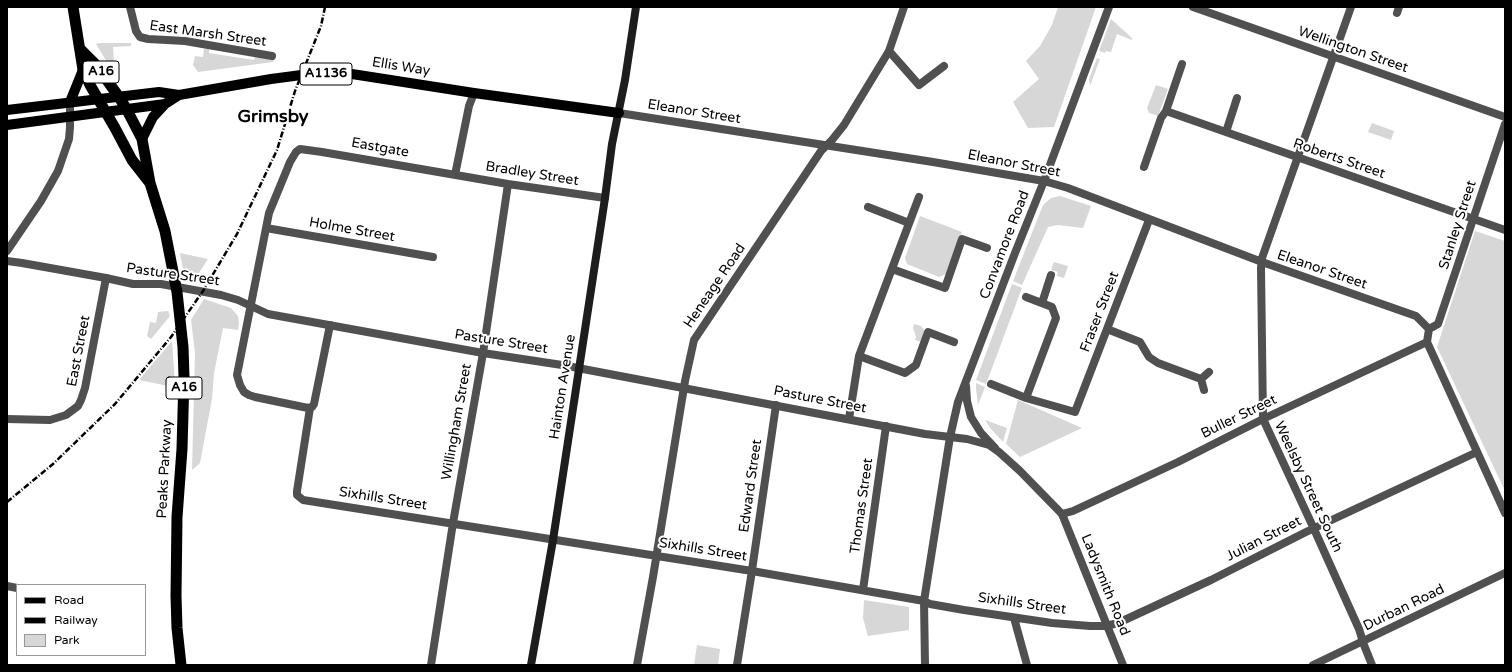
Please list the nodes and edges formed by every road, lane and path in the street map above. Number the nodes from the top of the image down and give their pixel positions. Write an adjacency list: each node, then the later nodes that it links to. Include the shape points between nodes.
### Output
1 (73, 7): 9 (highway, A16)
2 (130, 7): 11 (street, East Marsh Street, via 140,37 185,41)
3 (636, 7): 27 (main road, Hainton Avenue)
4 (904, 7): 10 (street, Heneage Road)
5 (1109, 7): 38 (street, Convamore Road)
6 (1193, 7): 8 (street, Wellington Street)
7 (1351, 7): 12 (street, Weelsby Street South)
8 (1209, 10): 12 (street, Wellington Street)
9 (80, 49): 15 (highway, A16); 18 (highway, A16, via 96,64)
10 (889, 50): 14 (street, via 919,86); 34 (street, Heneage Road, via 844,125)
11 (272, 56)
12 (1334, 56): 29 (street, Wellington Street); 35 (street, Weelsby Street South)
13 (1182, 64): 25 (street)
14 (944, 66)
15 (83, 70): 20 (highway, A16); 21 (main road)
16 (474, 93): 17 (main road, Ellis Way / A1136, via 352,74 310,74); 27 (main road, Ellis Way / A1136); 37 (street)
17 (179, 95): 18 (main road, Ellis Way / A1136, via 159,92); 22 (main road, Ellis Way / A1136)
18 (119, 97): 20 (main road, Ellis Way / A1136); 24 (highway, A16)
19 (1237, 98): 32 (street)
20 (98, 99): 21 (main road, Ellis Way / A1136); 26 (highway, Peaks Parkway / A16)
21 (70, 102): 23 (main road, A1136); 28 (street)
22 (165, 104): 24 (main road, Ellis Way / A1136); 33 (main road, via 154,117)
23 (7, 110)
24 (127, 110): 26 (main road, Ellis Way / A1136); 33 (highway, Peaks Parkway / A16)
25 (1166, 111): 32 (street, Roberts Street); 36 (street, via 1161,118)
26 (106, 112): 28 (main road, Ellis Way / A1136); 39 (highway, Peaks Parkway / A16, via 132,160)
27 (619, 113): 34 (street, Eleanor Street); 42 (main road, Hainton Avenue)
28 (70, 117): 31 (main road, A1136); 50 (street, via 68,138 58,171)
29 (1505, 117)
30 (1505, 124): 44 (street, Stanley Street)
31 (7, 125)
32 (1226, 132): 35 (street, Roberts Street)
33 (142, 139): 39 (highway, Peaks Parkway / A16)
34 (827, 145): 38 (street, Eleanor Street); 72 (street, Heneage Road, via 694,340)
35 (1298, 158): 44 (street, Roberts Street); 53 (street, Weelsby Street South)
36 (1144, 167)
37 (455, 175): 40 (street, Bradley Street); 47 (street, Eastgate, via 300,149 290,162 269,213)
38 (1044, 181): 45 (street, Eleanor Street); 70 (street, Convamore Road)
39 (150, 183): 97 (highway, Peaks Parkway / A16, via 165,231 173,269 183,347 176,596)
40 (508, 184): 42 (street, Bradley Street); 65 (street, Willingham Street)
41 (919, 197): 46 (street)
42 (605, 198): 67 (main road, Hainton Avenue)
43 (868, 207): 46 (street)
44 (1473, 219): 48 (street, Roberts Street); 62 (street, Stanley Street, via 1438,324)
45 (1149, 220): 53 (street, Eleanor Street); 61 (street, Fraser Street)
46 (909, 223): 54 (street)
47 (266, 228): 51 (street, Holme Street); 59 (street)
48 (1505, 230)
49 (987, 248): 54 (street, via 962,239 945,288)
50 (7, 251)
51 (433, 257)
52 (7, 261): 56 (street, Pasture Street)
53 (1262, 262): 62 (street, Eleanor Street, via 1416,316); 78 (street, Weelsby Street South)
54 (892, 269): 66 (street)
55 (1051, 275): 58 (street)
56 (106, 278): 59 (street, Pasture Street, via 133,284 161,284 187,288 238,300); 79 (street, East Street, via 81,400 73,410 57,418)
57 (1026, 297): 58 (street)
58 (1042, 303): 74 (street, via 1052,307 1056,318)
59 (250, 307): 60 (street, Pasture Street, via 268,314); 76 (street, via 237,375 240,385 249,395)
60 (330, 325): 65 (street, Pasture Street); 76 (street, via 314,404)
61 (1107, 329): 69 (street, via 1140,342 1149,357 1158,363); 74 (street, Fraser Street, via 1075,412)
62 (1429, 329): 64 (street)
63 (954, 342): 66 (street, via 928,332 916,365 905,373)
64 (1427, 342): 78 (street, Buller Street); 83 (street)
65 (483, 353): 67 (street, Pasture Street); 86 (street, Willingham Street)
66 (859, 356): 77 (street)
67 (579, 369): 72 (street, Pasture Street); 88 (main road, Hainton Avenue)
68 (1209, 372): 69 (street)
69 (1201, 379): 73 (street)
70 (967, 380): 81 (street, Convamore Road, via 958,402); 82 (street, Convamore Road, via 966,393 972,417 981,433)
71 (991, 384): 74 (street)
72 (684, 388): 75 (street, Pasture Street); 89 (street, Heneage Road)
73 (1204, 390)
74 (1026, 398)
75 (776, 405): 77 (street, Pasture Street); 90 (street, Edward Street)
76 (311, 407): 86 (street, Sixhills Street, via 297,495 303,500)
77 (849, 418): 80 (street, Pasture Street)
78 (1263, 419): 85 (street, Buller Street, via 1178,462); 87 (street, Weelsby Street South)
79 (9, 420)
80 (886, 426): 81 (street, Pasture Street); 92 (street, Thomas Street)
81 (950, 437): 82 (street, Pasture Street, via 981,443); 93 (street, Convamore Road)
82 (999, 452): 85 (street, Pasture Street)
83 (1477, 452): 84 (street); 87 (street, Julian Street)
84 (1505, 513)
85 (1062, 514): 95 (street, Ladysmith Road)
86 (453, 523): 88 (street, Sixhills Street); 98 (street, Willingham Street)
87 (1314, 528): 95 (street, Julian Street, via 1211,580 1118,623); 96 (street, Weelsby Street South)
88 (553, 540): 89 (street, Sixhills Street); 99 (main road, Hainton Avenue)
89 (656, 556): 90 (street, Sixhills Street); 100 (street, Heneage Road)
90 (752, 571): 92 (street, Sixhills Street); 101 (street, Edward Street)
91 (1505, 573): 96 (street, Durban Road)
92 (863, 590): 93 (street, Sixhills Street)
93 (924, 600): 94 (street, Sixhills Street, via 930,604); 102 (street, Convamore Road)
94 (1014, 618): 95 (street, Sixhills Street); 103 (street)
95 (1106, 626): 104 (street, Ladysmith Road)
96 (1363, 642): 105 (street, Durban Road); 106 (street, Weelsby Street South)
97 (181, 665)
98 (431, 665)
99 (531, 665)
100 (637, 665)
101 (736, 665)
102 (924, 665)
103 (1027, 665)
104 (1123, 665)
105 (1313, 665)
106 (1372, 665)

